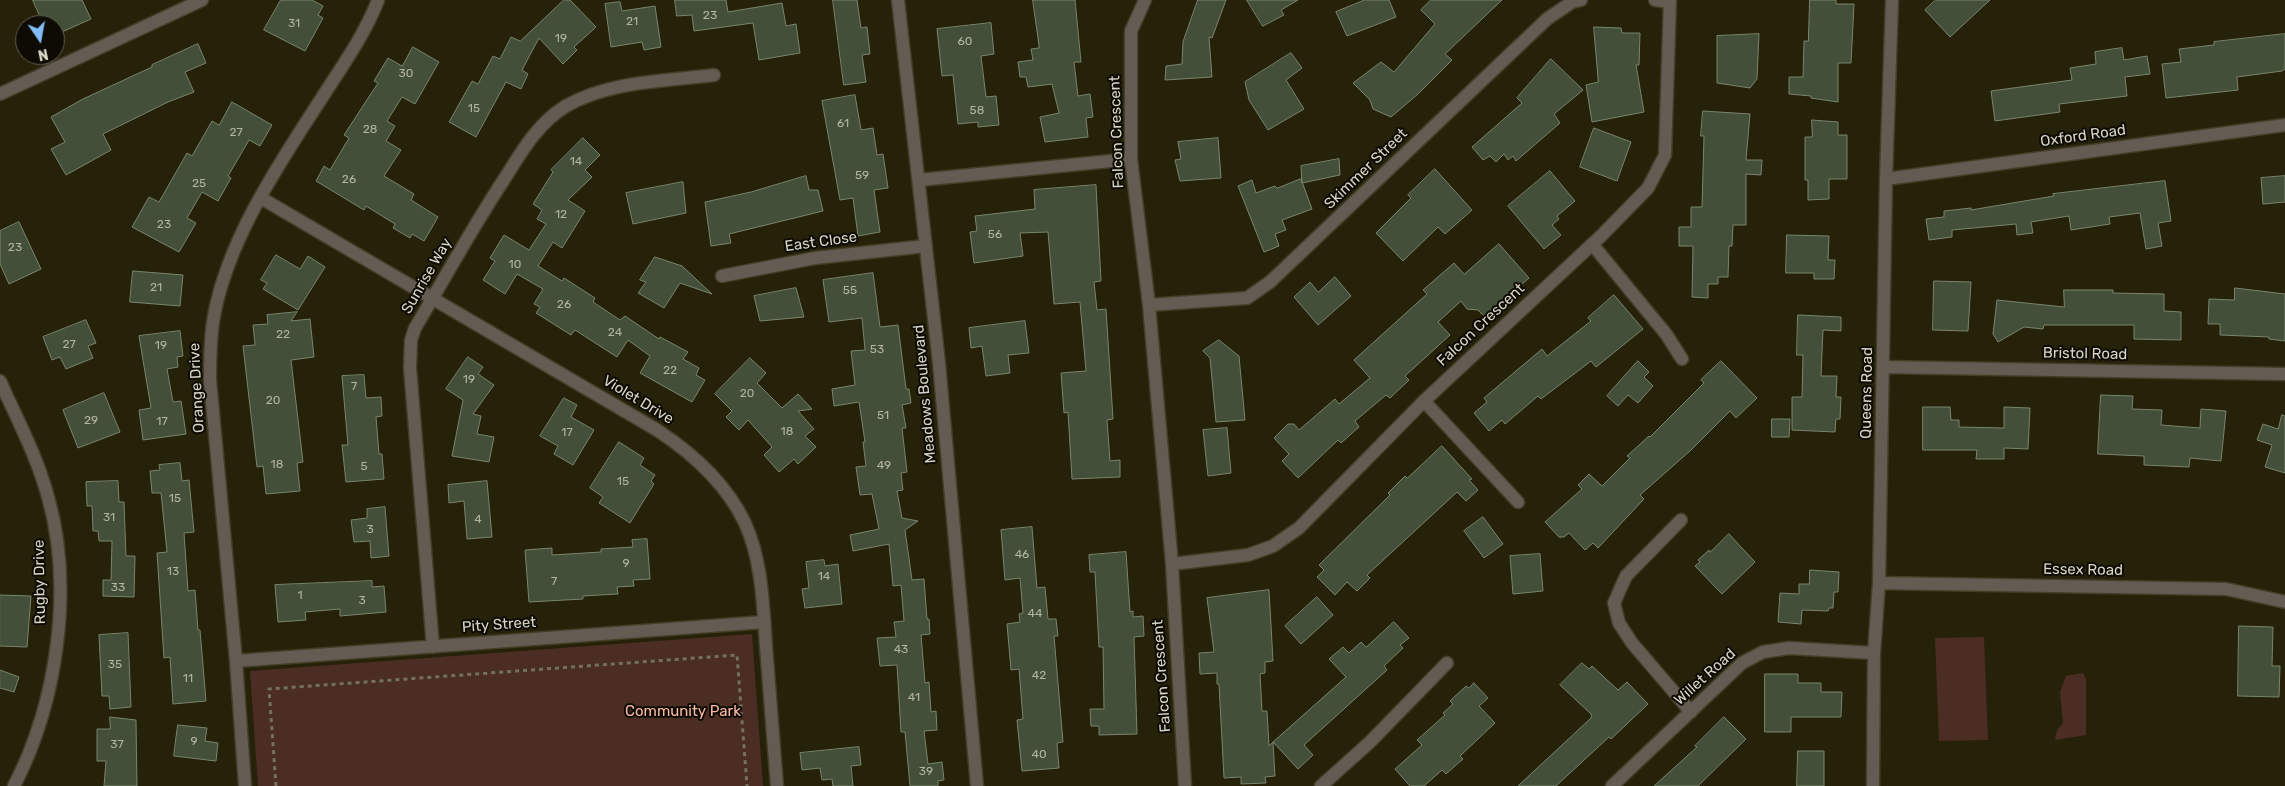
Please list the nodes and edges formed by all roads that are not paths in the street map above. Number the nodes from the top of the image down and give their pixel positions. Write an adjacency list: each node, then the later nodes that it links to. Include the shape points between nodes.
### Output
1 (202, 0): 10 (street)
2 (378, 0): 15 (street, Orange Drive, via 354,47)
3 (898, 0): 14 (street, Meadows Boulevard)
4 (1145, 0): 12 (street, Falcon Crescent, via 1131,31)
5 (1581, 0): 20 (street, Skimmer Street, via 1572,2 1547,19 1270,282 1247,298)
6 (1655, 0): 8 (street)
7 (1892, 0): 13 (street, Queens Road)
8 (1670, 1): 16 (street, Falcon Crescent, via 1665,155 1648,188)
9 (714, 75): 19 (street, Sunrise Way, via 604,91 552,116 530,140 500,184)
10 (0, 94)
11 (2285, 125): 13 (street, Oxford Road)
12 (1131, 160): 14 (street); 20 (street, Falcon Crescent)
13 (1886, 179): 22 (street, Queens Road)
14 (919, 180): 17 (street, Meadows Boulevard)
15 (261, 198): 19 (street, Violet Drive); 34 (street, Orange Drive, via 223,280 214,316 210,357)
16 (1592, 244): 21 (street, via 1666,334); 25 (street, Falcon Crescent)
17 (926, 246): 18 (street, East Close, via 815,258); 40 (street, Meadows Boulevard)
18 (722, 276)
19 (433, 299): 31 (street, Violet Drive, via 657,430 703,466 737,508 751,537 759,572); 32 (street, Sunrise Way, via 415,328 409,354)
20 (1149, 305): 28 (street, Falcon Crescent)
21 (1682, 359)
22 (1884, 367): 23 (street, Bristol Road); 29 (street, Queens Road)
23 (2285, 374)
24 (0, 381): 37 (street, Rugby Drive, via 33,453 49,498 59,573 56,644 50,688 39,729)
25 (1424, 401): 26 (street); 28 (street, Falcon Crescent, via 1299,528 1273,546 1248,555)
26 (1518, 502)
27 (1682, 520): 36 (street, via 1626,576 1614,603 1619,623 1632,643)
28 (1172, 564): 41 (street, Falcon Crescent)
29 (1879, 583): 30 (street, Essex Road, via 2226,589); 33 (street, Queens Road)
30 (2285, 602)
31 (764, 622): 32 (street, Pity Street); 39 (street, Violet Drive)
32 (433, 647): 34 (street, Pity Street)
33 (1874, 653): 36 (street, Willet Road, via 1789,648 1763,652 1742,663); 44 (street, Queens Road)
34 (236, 661): 38 (street, Orange Drive)
35 (1447, 663): 42 (street, via 1370,742)
36 (1691, 712): 43 (street, Willet Road)
37 (14, 786)
38 (245, 786)
39 (777, 786)
40 (977, 786)
41 (1185, 786)
42 (1321, 786)
43 (1612, 786)
44 (1873, 786)

